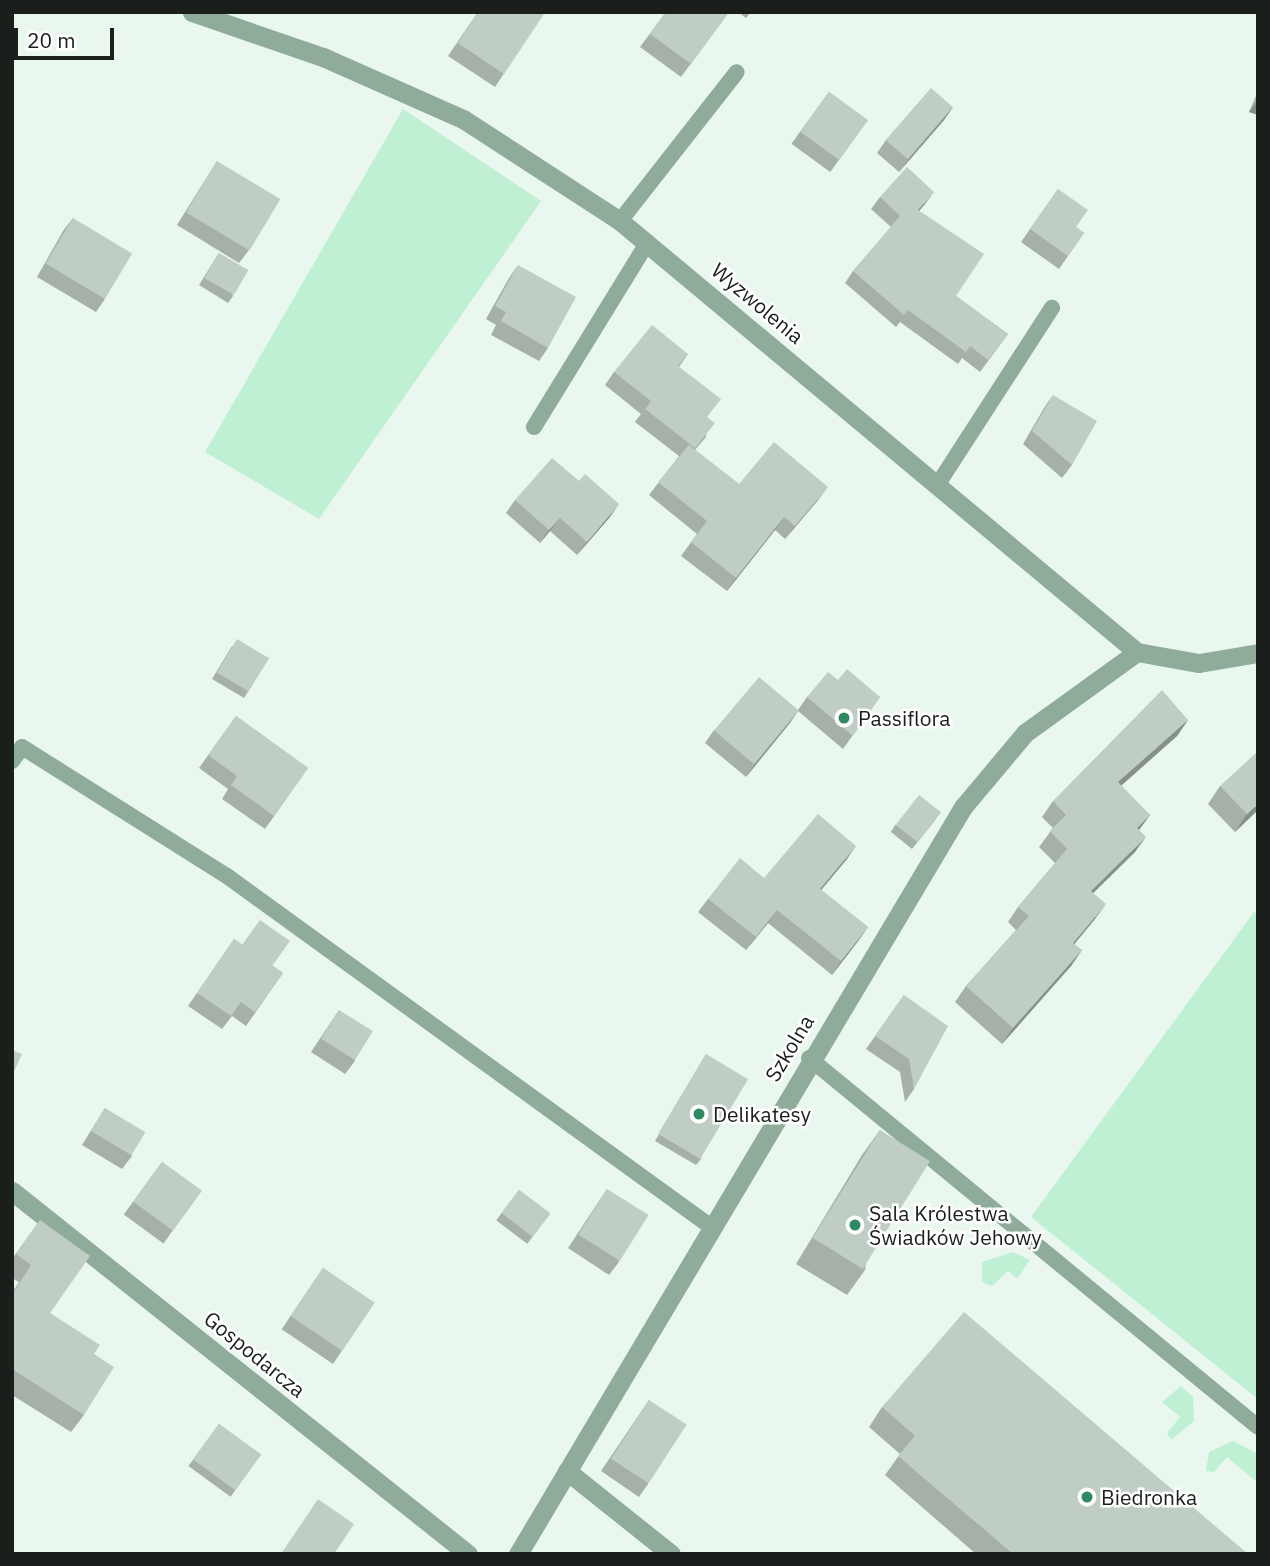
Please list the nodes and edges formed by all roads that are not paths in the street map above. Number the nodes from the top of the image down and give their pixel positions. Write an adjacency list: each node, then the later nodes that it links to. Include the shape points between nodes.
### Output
1 (192, 12): 3 (street, Wyzwolenia, via 323,57 463,119)
2 (737, 72): 3 (lane)
3 (620, 220): 4 (street, Wyzwolenia)
4 (649, 242): 6 (lane); 7 (street, Wyzwolenia)
5 (1052, 308): 7 (lane)
6 (534, 427)
7 (938, 484): 8 (street, Wyzwolenia)
8 (1137, 652): 9 (street, via 1199,663); 11 (street, Szkolna, via 1025,733 963,807)
9 (1258, 653)
10 (12, 761): 13 (lane, via 22,747 227,876)
11 (809, 1058): 13 (street, Szkolna); 14 (lane)
12 (12, 1191): 16 (street, Gospodarcza)
13 (710, 1226): 15 (street, Szkolna)
14 (1258, 1427)
15 (567, 1471): 17 (street, Szkolna); 18 (street)
16 (468, 1554)
17 (518, 1554)
18 (671, 1554)

